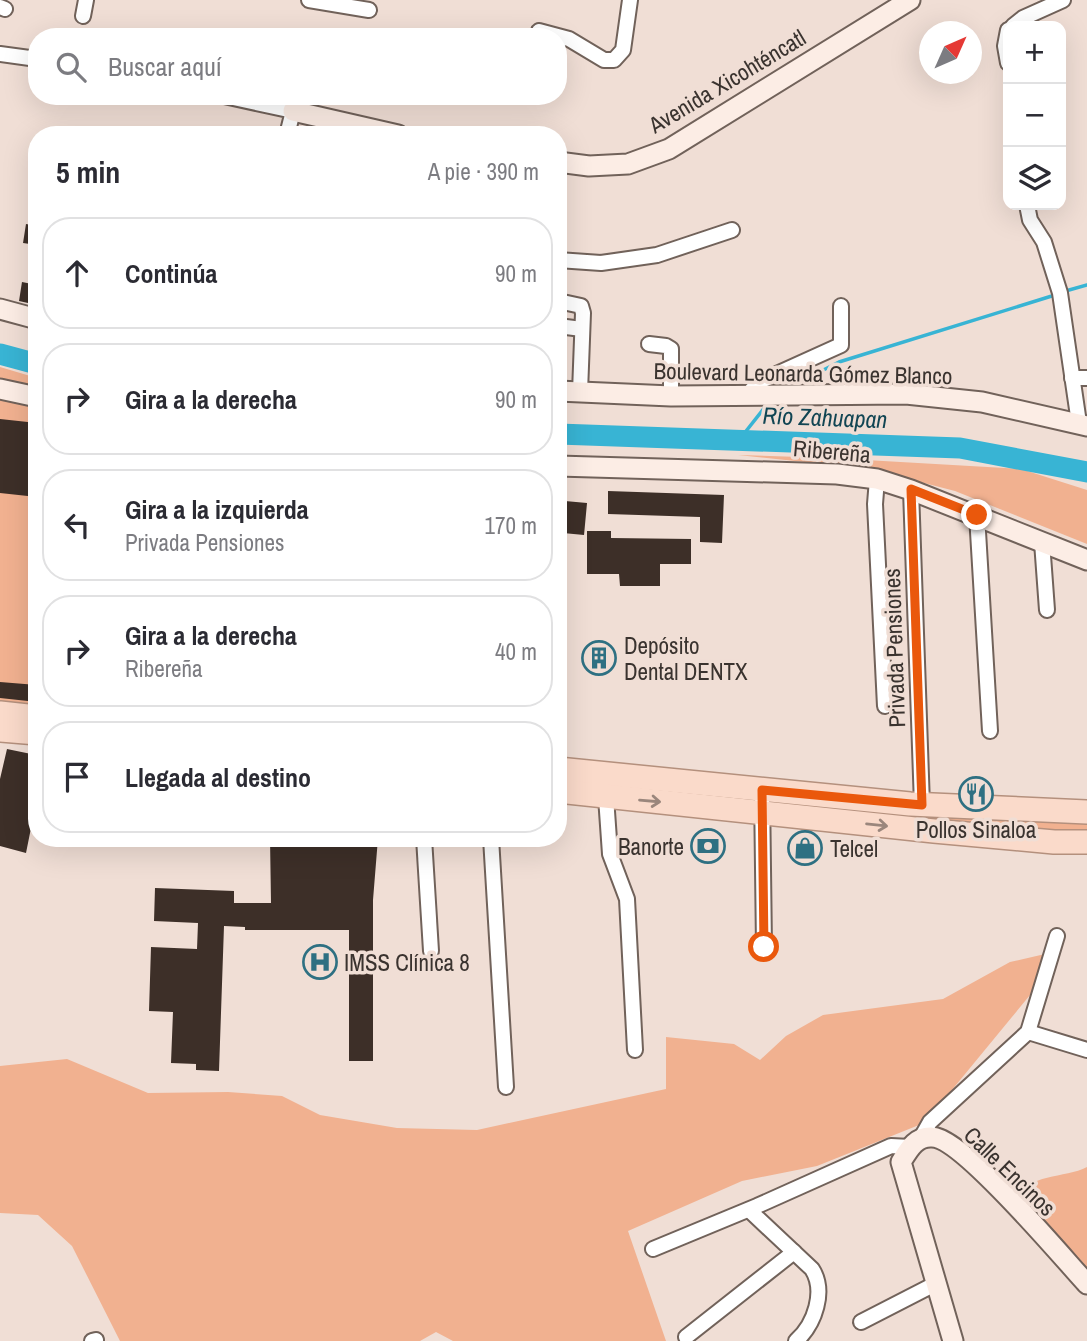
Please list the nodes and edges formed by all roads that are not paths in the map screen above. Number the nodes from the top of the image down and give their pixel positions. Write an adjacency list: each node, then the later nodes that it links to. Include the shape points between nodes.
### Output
1 (86, 0): 7 (street)
2 (630, 0): 9 (street, via 622,50 614,60 604,60)
3 (910, 0): 16 (street, Avenida Xicohténcatl, via 669,149 628,164)
4 (1063, 0): 8 (street)
5 (316, 1): 6 (street)
6 (369, 10)
7 (83, 16)
8 (1019, 21)
9 (567, 38)
10 (0, 54): 11 (street)
11 (28, 58)
12 (265, 105): 13 (street)
13 (293, 111): 14 (street); 15 (street)
14 (289, 126)
15 (359, 126)
16 (567, 163)
17 (1028, 210): 27 (street, via 1060,293)
18 (732, 230): 19 (street, via 657,255 601,263)
19 (567, 261)
20 (567, 303): 25 (street, via 581,306)
21 (841, 306): 33 (street, via 841,345 759,382)
22 (0, 309): 23 (street)
23 (28, 317)
24 (567, 327): 25 (street)
25 (582, 329): 30 (street)
26 (649, 344): 32 (street, via 671,349)
27 (1080, 378): 34 (street)
28 (0, 389): 31 (street)
29 (567, 391): 30 (street, Boulevard Leonarda Gómez Blanco)
30 (580, 392): 32 (street, Boulevard Leonarda Gómez Blanco)
31 (28, 395)
32 (671, 396): 33 (street, Boulevard Leonarda Gómez Blanco)
33 (746, 396): 34 (street, Boulevard Leonarda Gómez Blanco, via 906,394 982,402)
34 (1083, 424)
35 (567, 466): 36 (street, Ribereña)
36 (877, 479): 37 (street, Ribereña); 42 (street)
37 (911, 489): 38 (street, Ribereña); 52 (street, Privada Pensiones)
38 (977, 515): 39 (street, Ribereña); 46 (street)
39 (1042, 542): 40 (street, Ribereña); 41 (street)
40 (1087, 560)
41 (1047, 610)
42 (885, 706)
43 (0, 713): 44 (main road)
44 (28, 715)
45 (0, 730): 47 (main road)
46 (990, 731)
47 (28, 732)
48 (567, 770): 51 (main road)
49 (567, 792): 50 (main road)
50 (606, 797): 51 (main road, one-way to 51); 61 (street, via 610,854 627,899)
51 (762, 802): 52 (main road); 54 (main road, one-way to 54, via 1027,839); 58 (street)
52 (922, 805): 53 (main road)
53 (1087, 812)
54 (1087, 842)
55 (425, 847): 59 (street)
56 (492, 847): 63 (street)
57 (1057, 936): 60 (street)
58 (764, 947)
59 (431, 951)
60 (1028, 1032): 62 (street); 64 (street, via 930,1122)
61 (635, 1050)
62 (1087, 1050)
63 (506, 1087)
64 (915, 1142): 65 (street, via 891,1146); 68 (street, via 901,1162); 69 (street, Calle Encinos, via 935,1137 953,1146 994,1183)
65 (749, 1210): 66 (street); 67 (street)
66 (653, 1248)
67 (794, 1251): 71 (street); 72 (street, via 819,1280 811,1324)
68 (935, 1284): 70 (street); 73 (street)
69 (1087, 1284)
70 (861, 1322)
71 (686, 1337)
72 (796, 1341)
73 (953, 1341)

